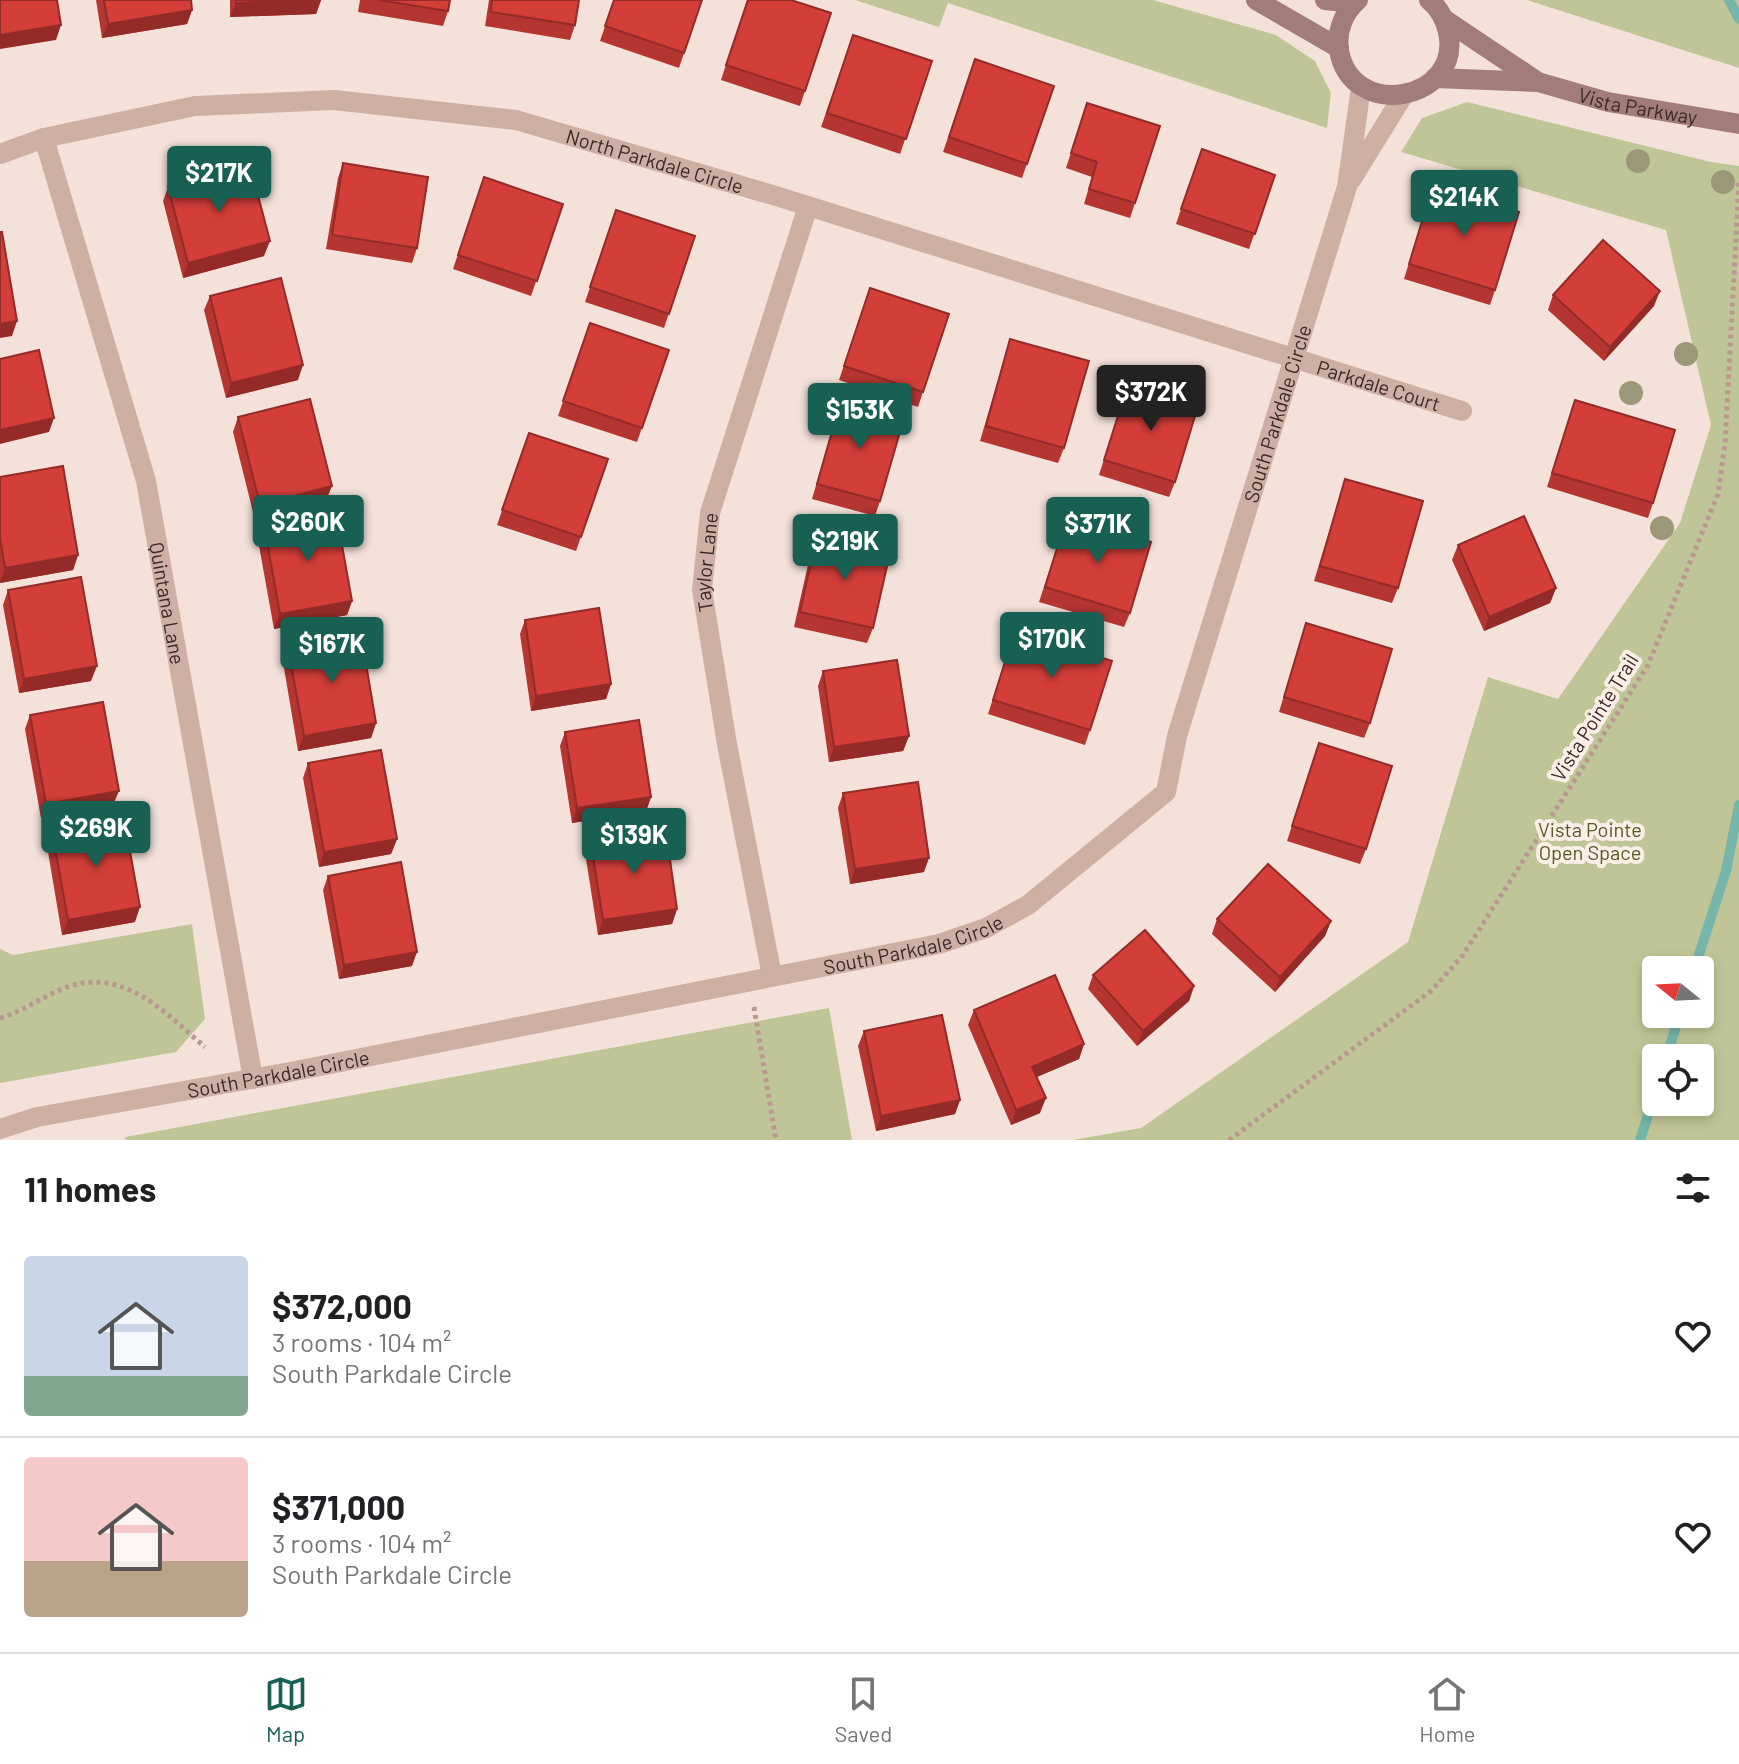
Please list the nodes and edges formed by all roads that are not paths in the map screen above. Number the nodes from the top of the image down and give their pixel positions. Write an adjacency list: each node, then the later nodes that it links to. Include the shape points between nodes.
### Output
1 (1256, 0): 6 (street)
2 (1325, 0): 4 (street)
3 (1429, 0): 5 (street, Vista Parkway)
4 (1356, 2): 6 (street, via 1344,16)
5 (1444, 19): 7 (street, via 1448,51); 8 (street, Vista Parkway)
6 (1339, 48): 9 (street, via 1350,76)
7 (1435, 78): 8 (street, Vista Parkway); 10 (street)
8 (1538, 82): 11 (street, Vista Parkway, via 1608,102)
9 (1361, 87): 10 (street, via 1388,97); 14 (street, South Parkdale Circle)
10 (1403, 96): 14 (street, South Parkdale Circle)
11 (1739, 124)
12 (44, 138): 13 (street, North Parkdale Circle); 15 (street, North Parkdale Circle, via 195,106 334,100 516,120); 19 (street, Quintana Lane, via 146,481)
13 (0, 154)
14 (1347, 187): 16 (street, South Parkdale Circle)
15 (808, 206): 16 (street, North Parkdale Circle); 18 (street, Taylor Lane, via 710,513 702,590)
16 (1295, 357): 17 (street, Parkdale Court); 18 (street, South Parkdale Circle, via 1177,736 1166,792 1028,905 986,928 939,944)
17 (1462, 411)
18 (772, 976): 19 (street, South Parkdale Circle)
19 (253, 1079): 20 (street, South Parkdale Circle, via 37,1117)
20 (0, 1129)

